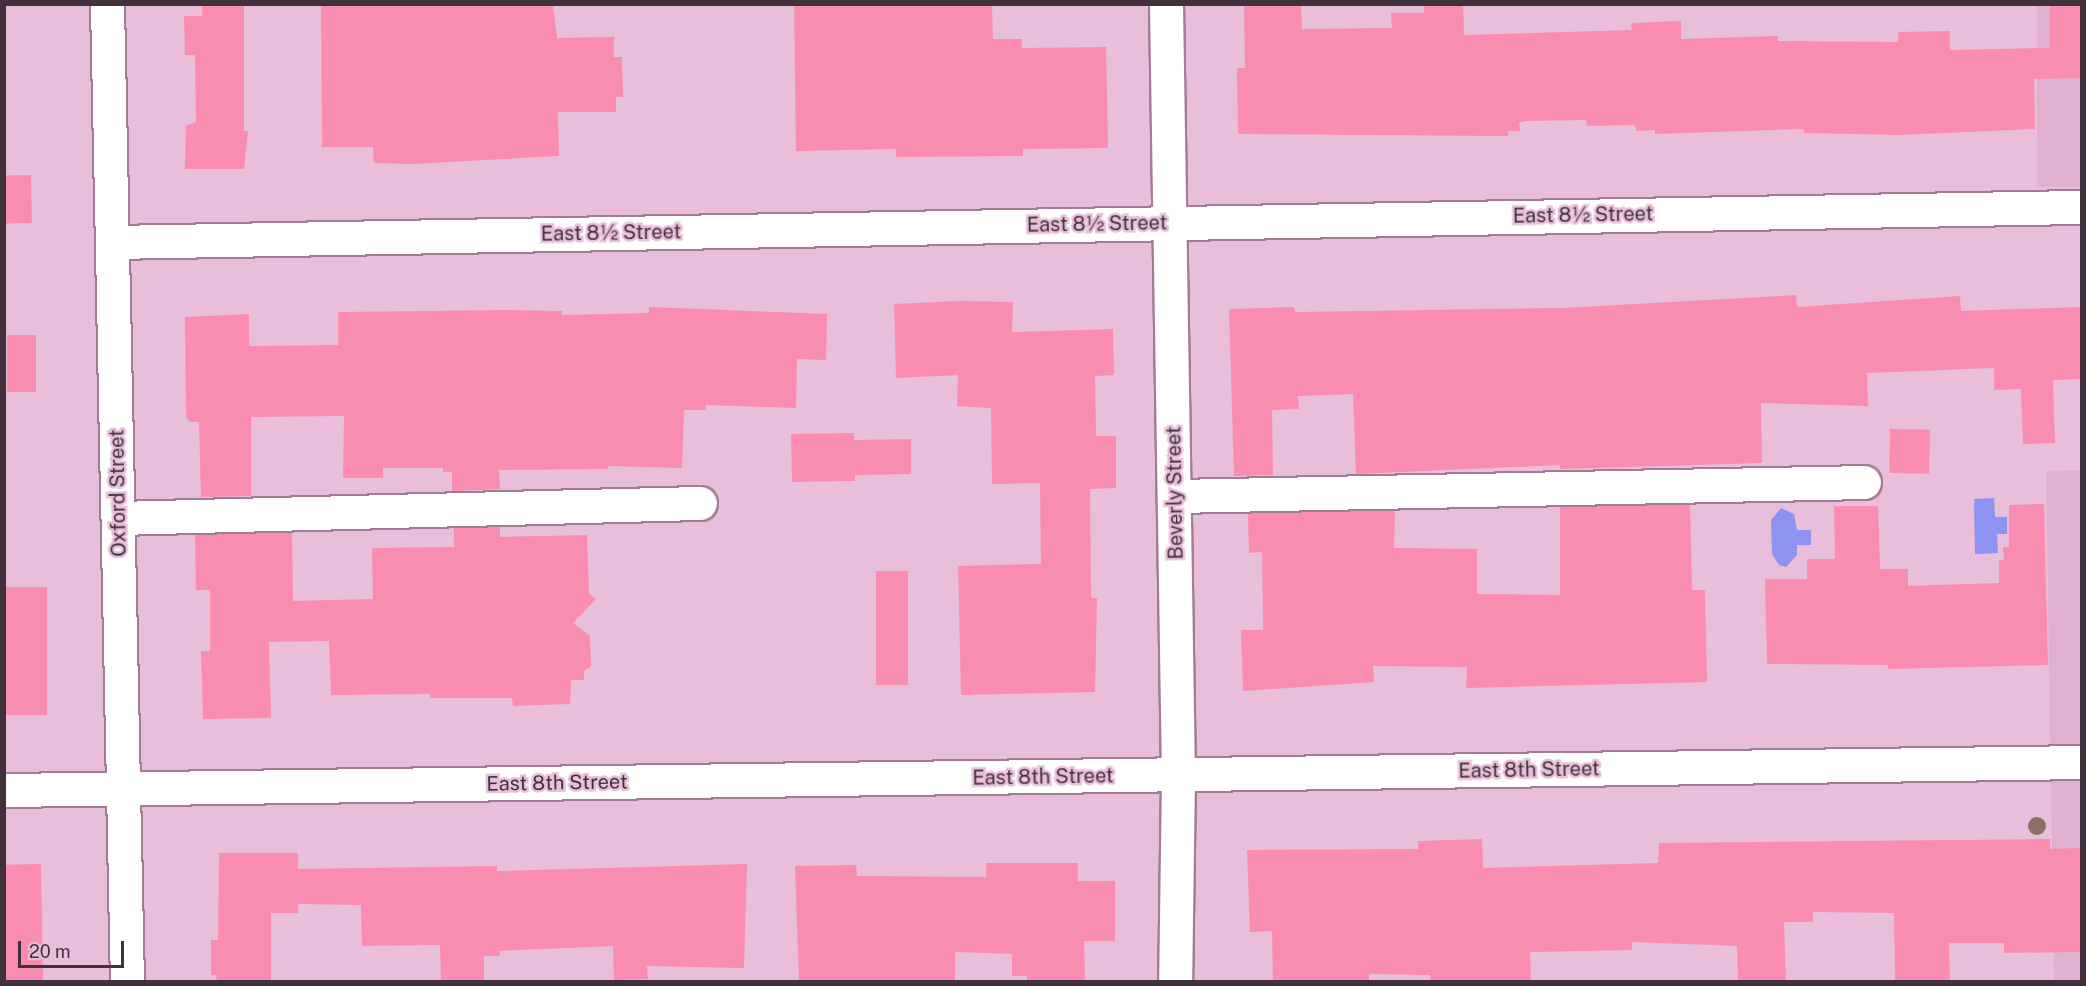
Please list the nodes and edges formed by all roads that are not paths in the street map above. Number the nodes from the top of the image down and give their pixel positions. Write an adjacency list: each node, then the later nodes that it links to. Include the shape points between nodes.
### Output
1 (107, 4): 5 (street, Oxford Street)
2 (1166, 4): 4 (street, Beverly Street)
3 (2082, 207): 4 (street, East 8½ Street)
4 (1170, 222): 5 (street, East 8½ Street); 7 (street, Beverly Street)
5 (112, 242): 9 (street, Oxford Street)
6 (1864, 482): 7 (street)
7 (1175, 496): 11 (street, Beverly Street)
8 (700, 503): 9 (street)
9 (118, 518): 12 (street, Oxford Street)
10 (2082, 762): 11 (street, East 8th Street)
11 (1178, 776): 12 (street, East 8th Street); 15 (street, Beverly Street)
12 (124, 787): 13 (street, East 8th Street); 14 (street, Oxford Street)
13 (4, 790)
14 (127, 981)
15 (1175, 981)

